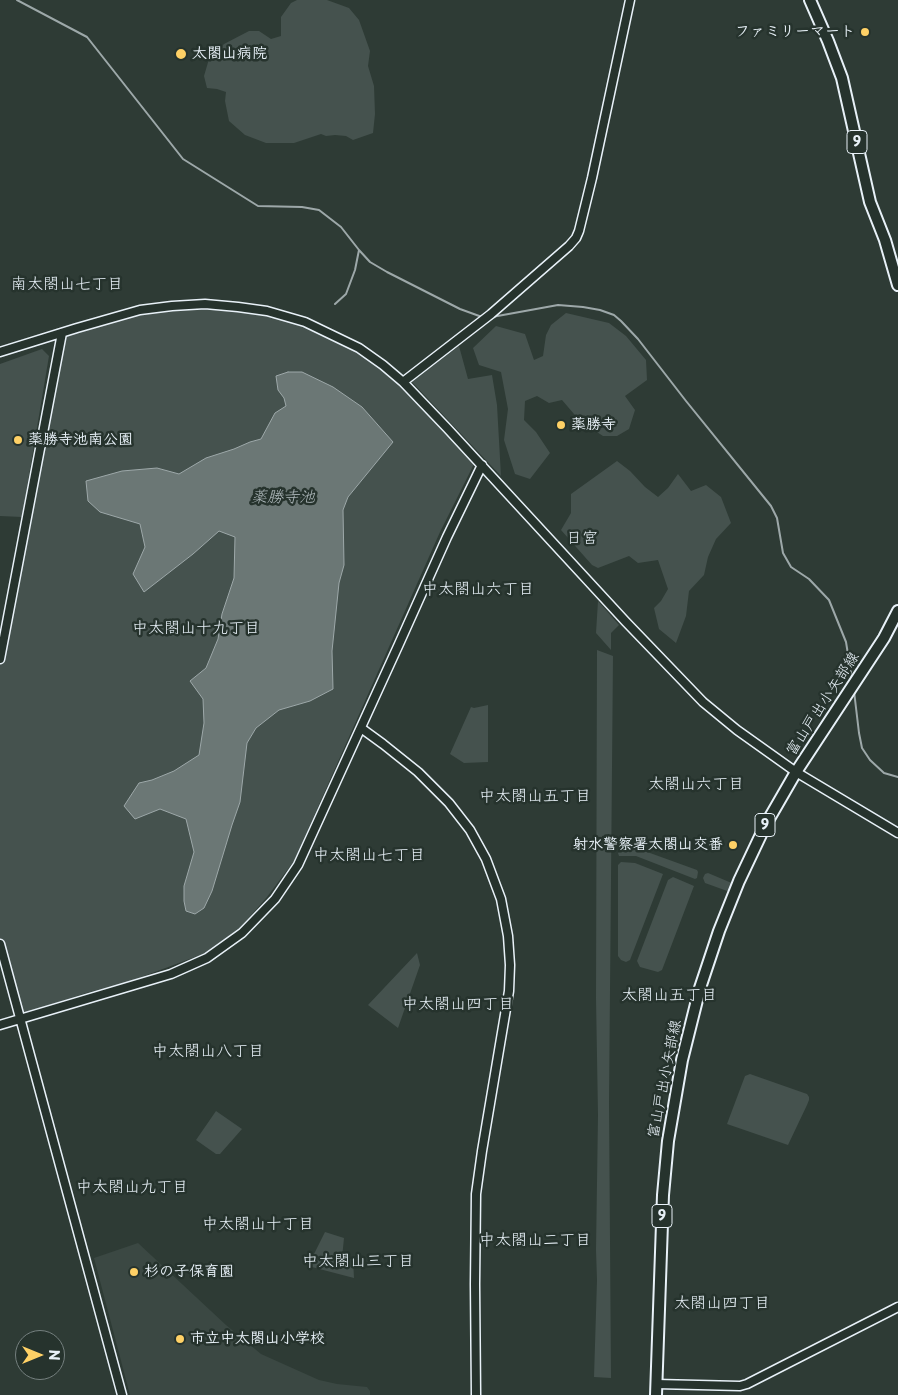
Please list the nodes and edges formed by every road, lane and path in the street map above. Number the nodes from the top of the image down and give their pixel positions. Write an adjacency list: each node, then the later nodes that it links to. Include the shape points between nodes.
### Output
1 (630, 0): 6 (street, via 576,238 491,314)
2 (810, 0): 3 (main road, 9, via 842,78 870,202)
3 (898, 285)
4 (62, 332): 5 (street); 6 (street, via 140,310 172,306 205,304 258,309 328,332 359,348); 10 (street)
5 (0, 352)
6 (403, 382): 7 (street)
7 (482, 465): 11 (street); 12 (street, via 703,702)
8 (898, 611): 9 (main road, 富山戸出小矢部線 / 9)
9 (896, 622): 12 (main road, 富山戸出小矢部線 / 9)
10 (0, 660)
11 (361, 728): 15 (street, via 298,865 275,899 242,933 207,958 171,974); 20 (street, via 418,772 470,830 486,859 501,899 508,936 509,991 476,1194)
12 (796, 772): 13 (street); 18 (main road, 富山戸出小矢部線 / 9, via 739,881 700,988 686,1045 669,1132 663,1184)
13 (898, 833)
14 (0, 944): 15 (street)
15 (20, 1020): 16 (street); 19 (street)
16 (0, 1024)
17 (898, 1307): 18 (street, via 747,1384)
18 (656, 1390)
19 (122, 1395)
20 (476, 1395)

